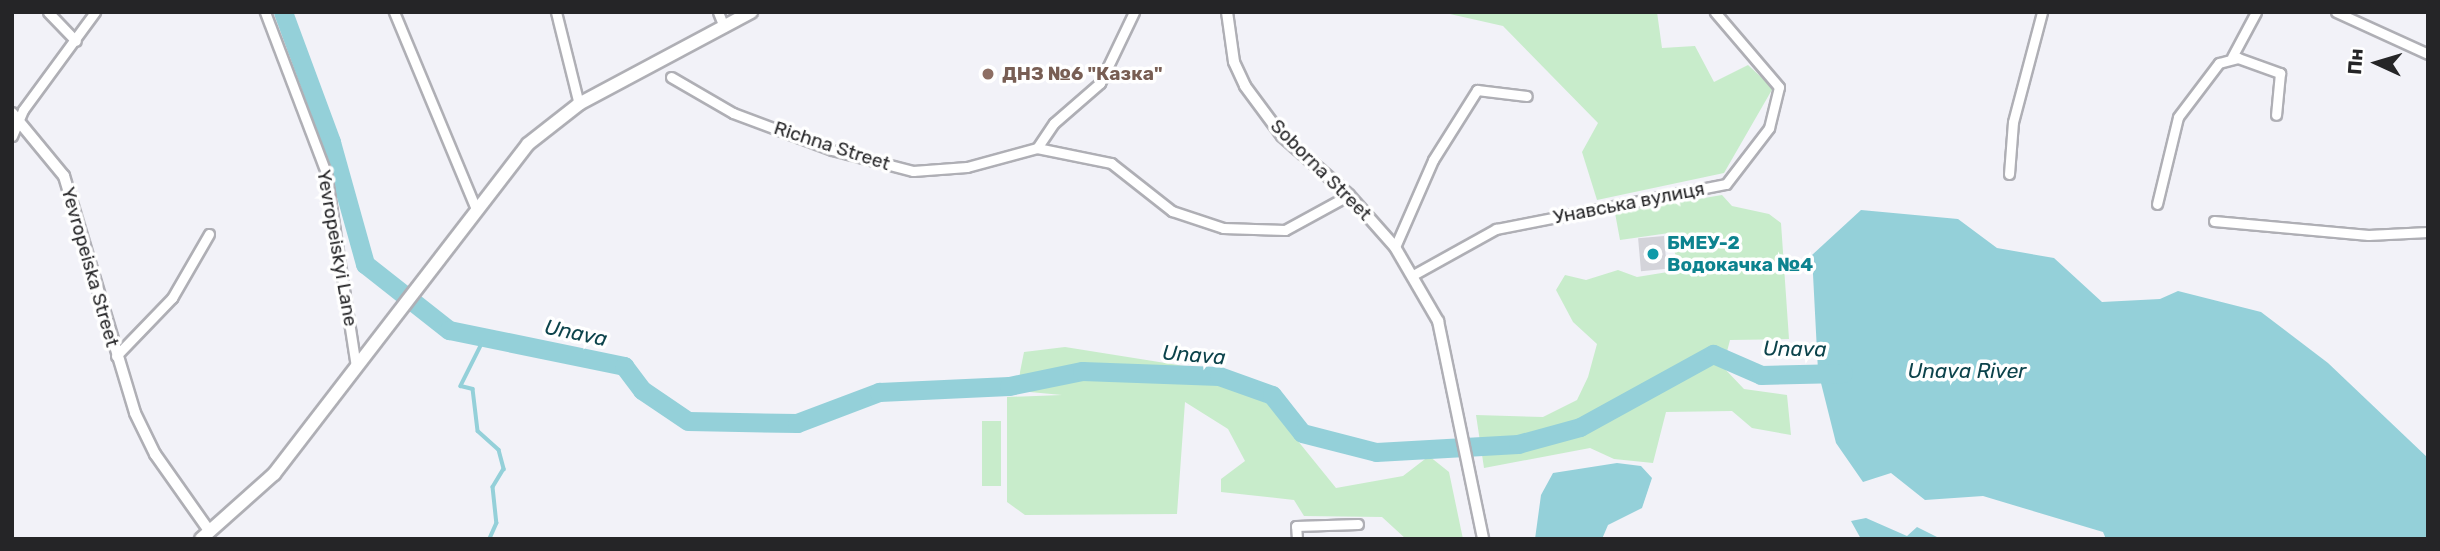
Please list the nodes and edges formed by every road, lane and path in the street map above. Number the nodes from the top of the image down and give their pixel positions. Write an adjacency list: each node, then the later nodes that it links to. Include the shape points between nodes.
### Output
1 (48, 12): 15 (street)
2 (95, 12): 15 (street)
3 (265, 12): 35 (street, Yevropeiskyi Lane, via 326,173)
4 (394, 12): 28 (street)
5 (556, 12): 20 (street)
6 (718, 12): 14 (street)
7 (751, 12): 14 (main road)
8 (1134, 12): 24 (street, via 1100,83 1054,123)
9 (1227, 12): 26 (street, Soborna Street, via 1234,62 1245,86 1282,136)
10 (1714, 12): 33 (street, Унавська вулиця, via 1779,87 1769,128 1726,184 1496,229)
11 (2042, 12): 25 (street, via 2013,122)
12 (2256, 12): 17 (street)
13 (2336, 12): 16 (street)
14 (724, 27): 20 (main road)
15 (76, 41): 22 (street)
16 (2428, 54)
17 (2232, 57): 21 (street, via 2280,73); 27 (street, via 2202,78 2178,117)
18 (671, 77): 24 (street, Richna Street, via 733,113 832,150 913,171 967,167)
19 (1527, 96): 32 (street, via 1477,90 1433,160)
20 (579, 104): 28 (main road, via 528,145)
21 (2276, 115)
22 (16, 116): 23 (street); 34 (street, Yevropeiska Street, via 47,150 76,205)
23 (12, 136)
24 (1037, 148): 26 (street, Richna Street, via 1111,163 1172,211 1223,228 1285,230)
25 (2009, 174)
26 (1349, 195): 32 (street, Soborna Street)
27 (2157, 204)
28 (475, 207): 35 (main road)
29 (2214, 221): 30 (street, via 2368,235)
30 (2428, 232)
31 (209, 234): 34 (street, Yevropeiska Street, via 172,298)
32 (1395, 247): 33 (street, Soborna Street)
33 (1415, 274): 39 (street, Soborna Street, via 1438,321)
34 (116, 356): 37 (street, Yevropeiska Street, via 155,454)
35 (356, 367): 37 (main road, via 274,474)
36 (1359, 524): 38 (street, via 1296,526)
37 (205, 535)
38 (1297, 539)
39 (1483, 539)

